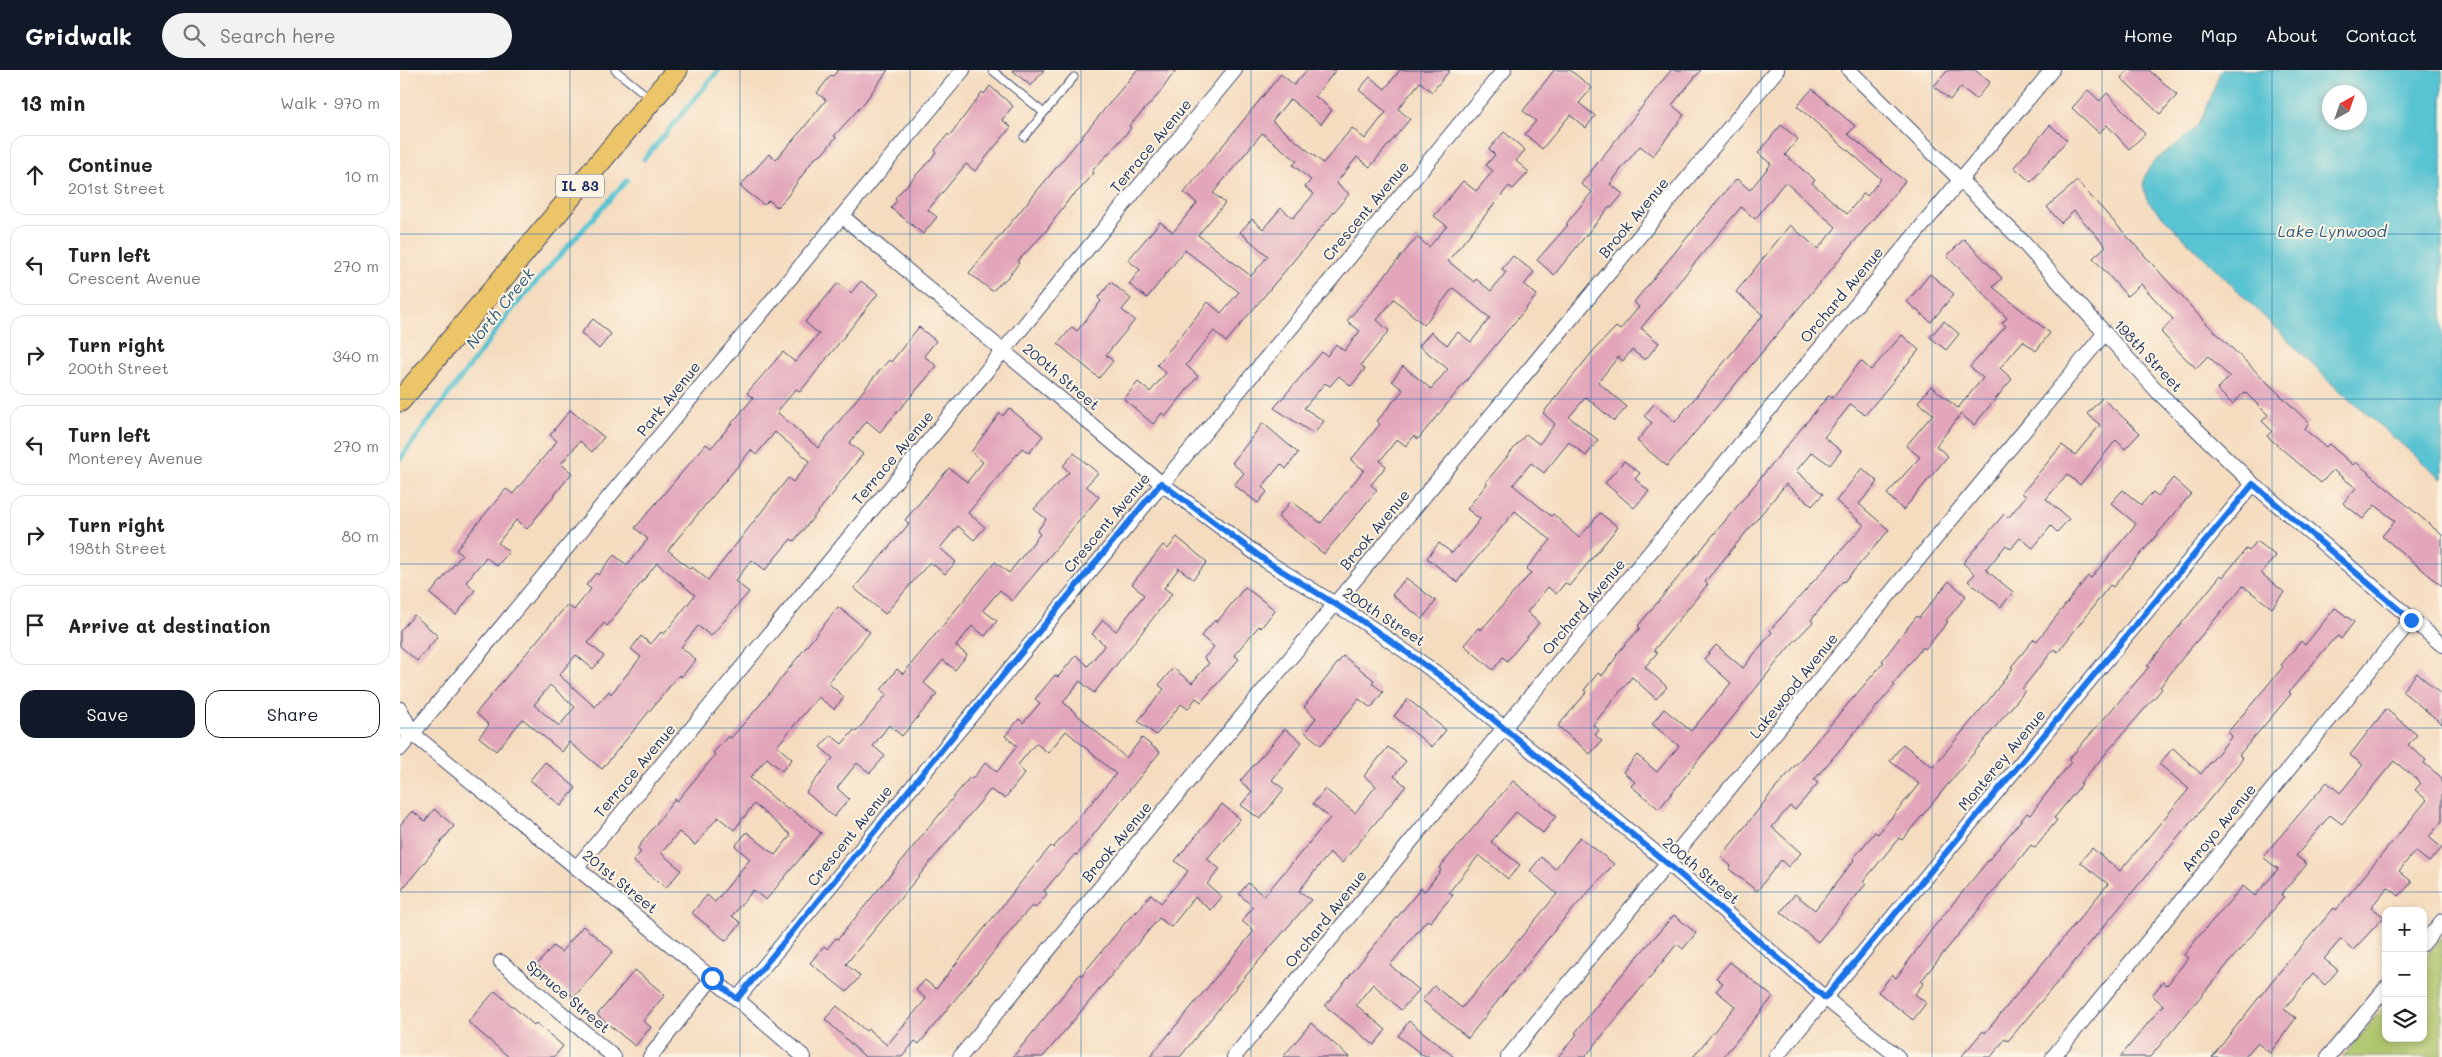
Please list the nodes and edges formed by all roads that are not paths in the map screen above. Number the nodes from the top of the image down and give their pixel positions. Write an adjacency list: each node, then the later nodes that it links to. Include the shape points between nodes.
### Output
1 (615, 70): 11 (lane)
2 (677, 70): 11 (main road, IL 83)
3 (963, 70): 15 (street, Park Avenue)
4 (992, 70): 12 (lane)
5 (1235, 70): 17 (street, Terrace Avenue)
6 (1504, 70): 19 (street, Crescent Avenue)
7 (1778, 70): 21 (street, Brook Avenue)
8 (1849, 70): 14 (street, 198th Street)
9 (2052, 70): 14 (street, Orchard Avenue)
10 (1074, 77): 12 (lane)
11 (652, 99): 18 (main road, IL 83)
12 (1044, 113): 13 (lane)
13 (1024, 137)
14 (1960, 179): 16 (street, 198th Street, via 2022,241); 26 (street, Orchard Avenue)
15 (842, 216): 17 (street, 200th Street); 27 (street, Park Avenue)
16 (2104, 334): 20 (street, 198th Street, via 2158,392); 29 (street, Lakewood Avenue)
17 (1004, 350): 19 (street, 200th Street); 30 (street, Terrace Avenue)
18 (400, 401)
19 (1161, 483): 21 (street, 200th Street, via 1266,561); 37 (street, Crescent Avenue)
20 (2253, 484): 22 (street, 198th Street); 36 (street, Monterey Avenue)
21 (1335, 604): 26 (street, 200th Street, via 1409,652); 41 (street, Brook Avenue)
22 (2411, 620): 23 (street, 198th Street); 46 (street, Arroyo Avenue)
23 (2442, 645)
24 (400, 709): 27 (street, 201st Street)
25 (400, 728): 27 (street, 201st Street)
26 (1504, 728): 29 (street, 200th Street); 42 (street, Orchard Avenue)
27 (413, 734): 28 (street, Park Avenue); 30 (street, 201st Street)
28 (400, 749)
29 (1668, 864): 36 (street, 200th Street); 43 (street, Lakewood Avenue)
30 (576, 868): 34 (street, 201st Street)
31 (2442, 921): 32 (street)
32 (2427, 939)
33 (501, 962): 38 (street, Spruce Street)
34 (712, 978): 37 (street, 201st Street); 39 (street)
35 (2382, 993): 47 (street)
36 (1825, 998): 44 (street, Monterey Avenue); 45 (street, 200th Street)
37 (737, 999): 40 (street, 201st Street)
38 (614, 1057)
39 (650, 1057)
40 (804, 1057)
41 (960, 1057)
42 (1234, 1057)
43 (1508, 1057)
44 (1776, 1057)
45 (1898, 1057)
46 (2053, 1057)
47 (2328, 1057)

